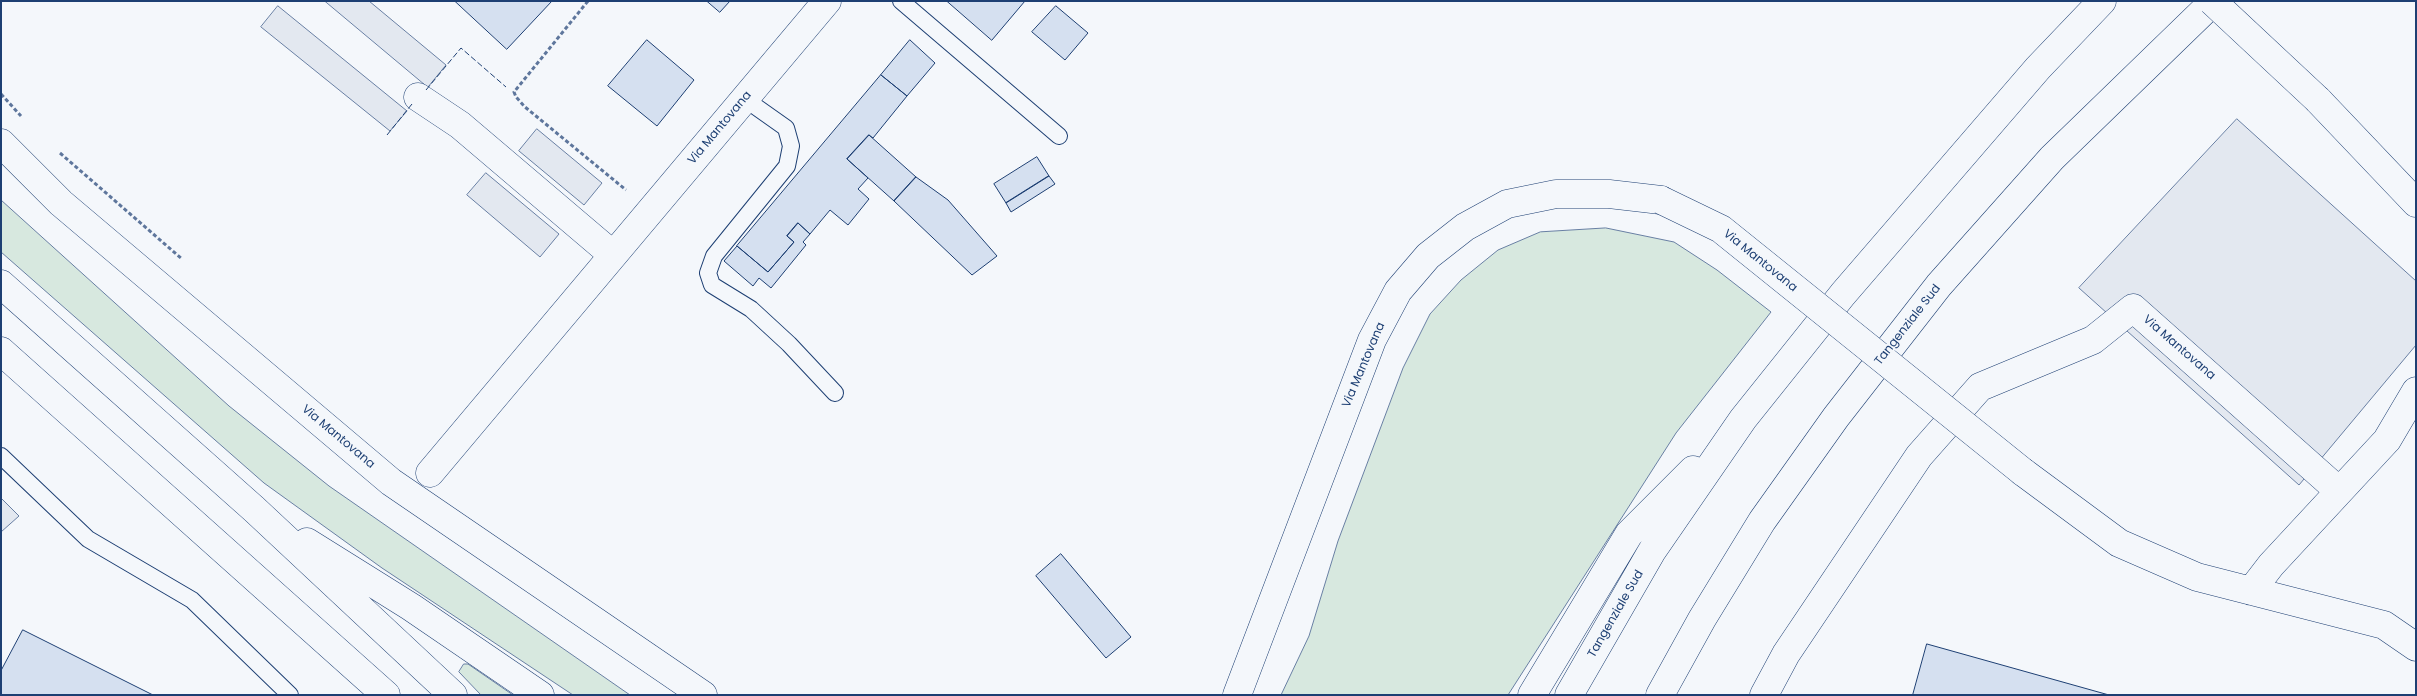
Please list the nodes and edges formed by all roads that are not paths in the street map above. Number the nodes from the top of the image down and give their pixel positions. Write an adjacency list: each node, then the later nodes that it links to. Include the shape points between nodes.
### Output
1 (827, 1): 6 (main road, Via Mantovana)
2 (901, 1): 7 (lane)
3 (2102, 1): 15 (main road, Tangenziale Sud, via 2038,68 1843,294)
4 (2213, 1): 9 (main road, bridge, via 2318,100); 30 (main road, Tangenziale Sud, via 2052,158 1939,285 1836,417 1762,521)
5 (418, 97): 10 (main road, via 460,125)
6 (745, 99): 10 (main road, Via Mantovana); 14 (lane, via 786,128 790,153 787,166 714,256 708,273 712,285 752,308)
7 (1059, 136)
8 (1, 143): 26 (main road, Via Mantovana, via 61,203 391,482)
9 (2416, 203)
10 (613, 255): 17 (main road, Via Mantovana)
11 (1, 284): 19 (main road)
12 (1, 351): 23 (main road)
13 (2416, 391): 18 (main road, via 2387,440)
14 (835, 394)
15 (1743, 419): 28 (main road, via 1629,534); 29 (main road, Tangenziale Sud, via 1652,551)
16 (1, 456): 22 (lane, via 88,539 192,600)
17 (430, 473)
18 (2340, 491): 20 (main road, via 2270,564); 31 (main road, Via Mantovana, via 2133,308 2093,340 1980,387 1920,456 1786,654)
19 (254, 509): 24 (main road); 25 (main road, via 411,607)
20 (2251, 591): 21 (main road, Via Mantovana, via 2384,625); 27 (main road, Via Mantovana, bridge, via 2197,577 2119,543 2023,472 1721,229 1661,200 1609,194 1556,194 1507,204 1465,227 1428,256 1398,291 1372,340)
21 (2416, 646)
22 (290, 695)
23 (386, 695)
24 (453, 695)
25 (540, 695)
26 (703, 695)
27 (1237, 695)
28 (1532, 695)
29 (1569, 695)
30 (1660, 695)
31 (1764, 695)

